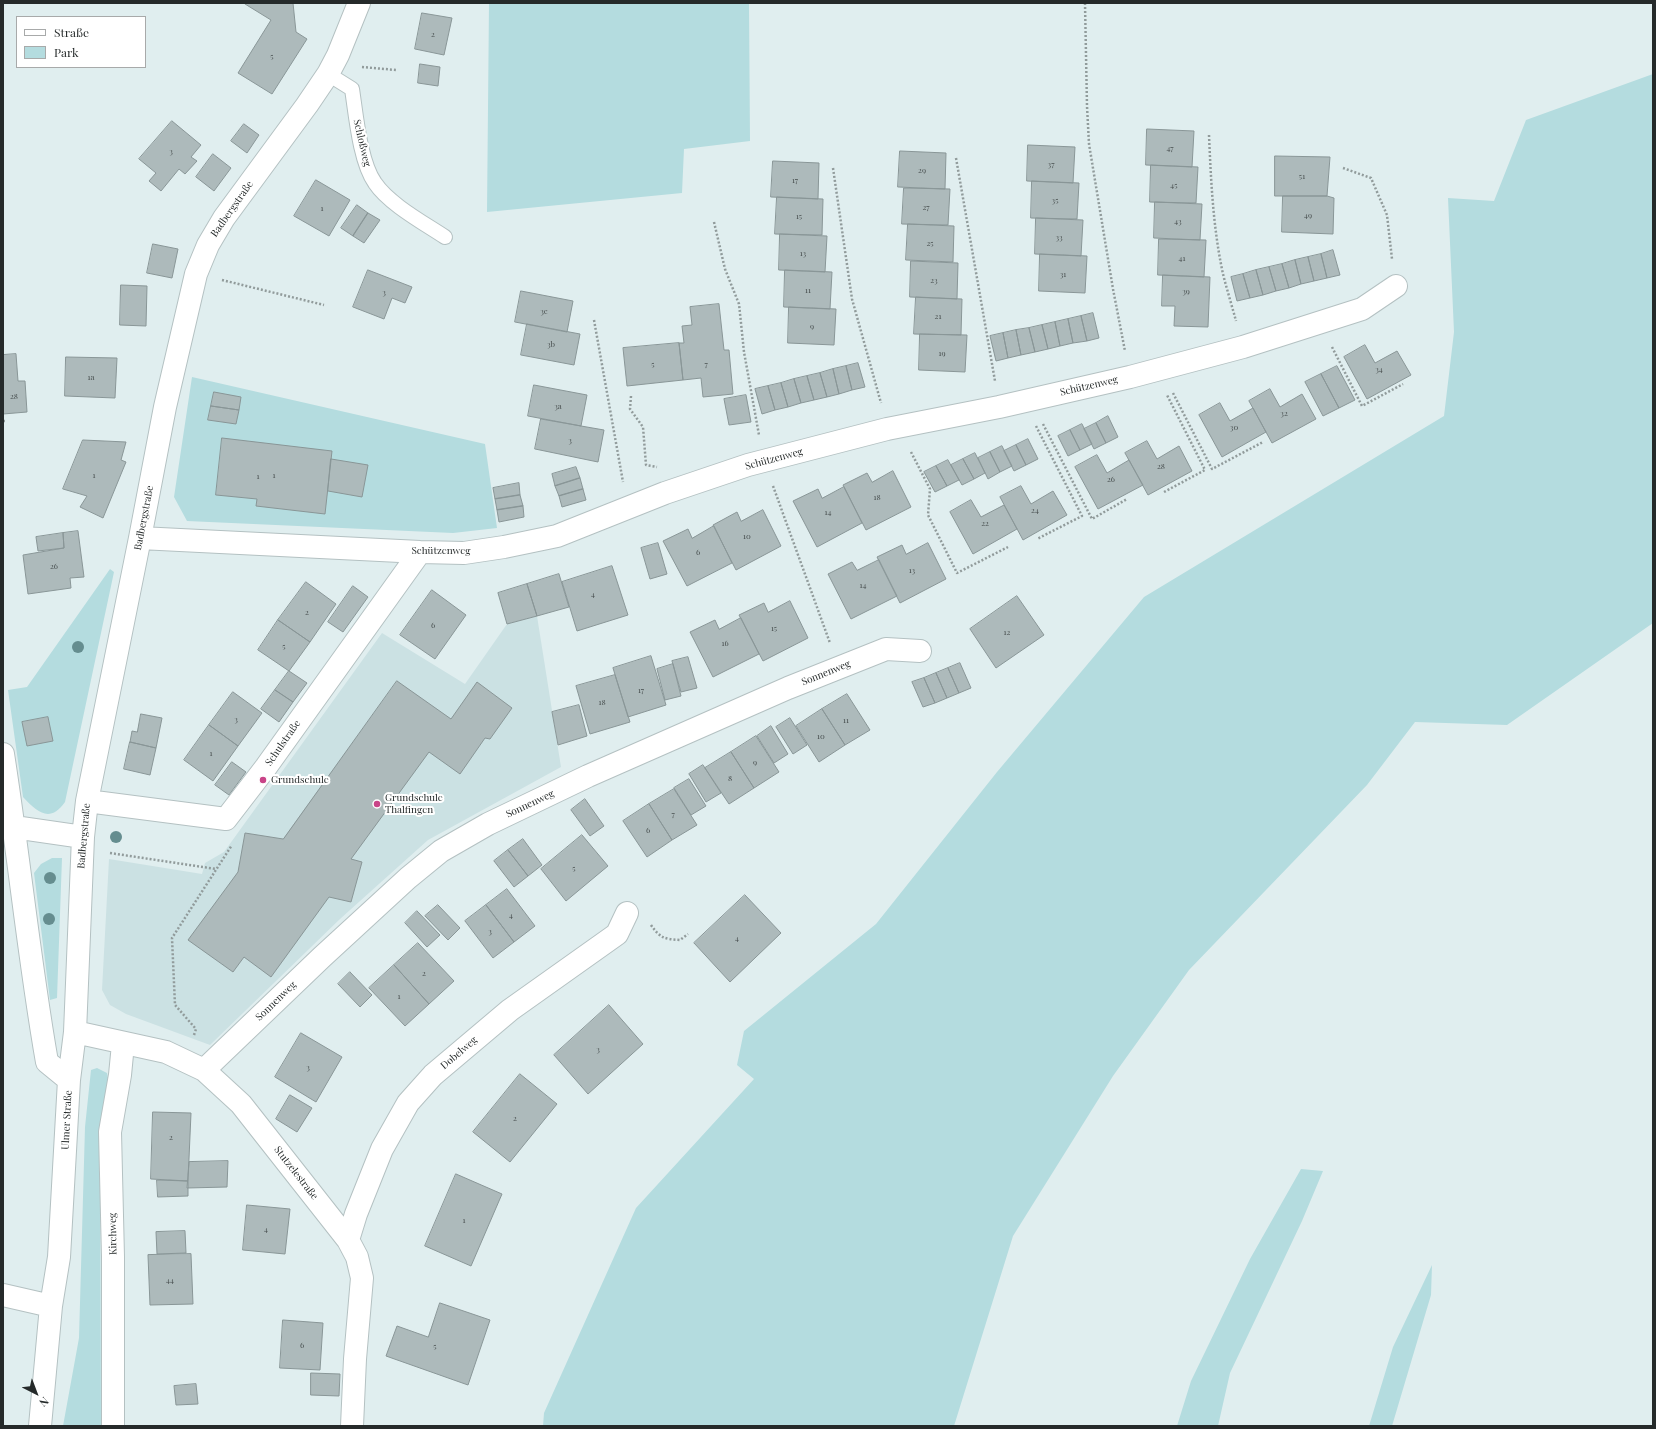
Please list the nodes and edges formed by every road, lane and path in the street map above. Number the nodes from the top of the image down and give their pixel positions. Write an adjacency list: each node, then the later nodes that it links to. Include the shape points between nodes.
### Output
1 (359, 3): 5 (street, Badbergstraße)
2 (1085, 3): 18 (path, via 1089,144)
3 (361, 67): 4 (path)
4 (396, 70)
5 (328, 74): 11 (lane, Schloßweg, via 352,89 366,166 375,183 396,203); 35 (street, Badbergstraße, via 224,218 208,245 196,274 165,407)
6 (1209, 135): 16 (path, via 1213,202 1223,275)
7 (956, 158): 24 (path)
8 (833, 168): 19 (path, via 852,299)
9 (1343, 168): 13 (path, via 1371,178 1380,196 1387,215)
10 (714, 222): 29 (path, via 724,270 738,304)
11 (445, 237)
12 (217, 279): 14 (path)
13 (1396, 286): 16 (street, Schützenweg, via 1362,309)
14 (324, 305)
15 (594, 320): 34 (path)
16 (1243, 347): 18 (street, Schützenweg)
17 (1333, 349): 20 (path, via 1362,406)
18 (1130, 377): 24 (street, Schützenweg)
19 (874, 379)
20 (1403, 384)
21 (1172, 390): 27 (path, via 1212,469)
22 (1166, 393): 31 (path, via 1205,470)
23 (630, 396): 30 (path, via 630,408 643,428 646,465)
24 (999, 407): 25 (street, Schützenweg)
25 (898, 427): 29 (street, Schützenweg); 37 (path, via 930,489 928,515 957,573)
26 (1051, 440): 32 (path, via 1092,519)
27 (1263, 442)
28 (1045, 443): 36 (path, via 1082,516)
29 (764, 461): 34 (street, Schützenweg, via 673,490)
30 (659, 467)
31 (1164, 492)
32 (1127, 499)
33 (780, 506): 39 (path)
34 (628, 508): 38 (street, Schützenweg, via 557,536 464,553)
35 (140, 538): 38 (street, Schützenweg); 42 (street, Badbergstraße)
36 (1037, 539)
37 (1008, 547)
38 (420, 552): 43 (street, Schulstraße)
39 (831, 645)
40 (920, 651): 53 (street, Sonnenweg, via 886,649 788,688 588,776 488,824 441,852 408,878)
41 (3, 754): 44 (street, Ulmer Straße)
42 (87, 801): 43 (street); 45 (street, Badbergstraße)
43 (226, 819): 47 (path, via 233,846)
44 (14, 827): 45 (street); 54 (street, Ulmer Straße, via 36,1004 47,1062)
45 (82, 838): 50 (street, Badbergstraße)
46 (105, 852): 47 (path)
47 (216, 869): 52 (path, via 172,938 175,1005 196,1029)
48 (627, 913): 49 (path, via 647,919 658,935 668,940 680,940); 55 (street, Dobelweg, via 616,934 504,1014 434,1075 408,1103 382,1149)
49 (688, 934)
50 (75, 1032): 51 (street, Stutzelestraße); 54 (street, Badbergstraße)
51 (123, 1044): 52 (street, Stutzelestraße, via 166,1052); 59 (street, Kirchweg, via 110,1132 113,1257)
52 (185, 1060): 53 (street, Stutzelestraße)
53 (204, 1070): 55 (street, Stutzelestraße, via 241,1104)
54 (70, 1080): 57 (street, Ulmer Straße, via 59,1257)
55 (348, 1240): 60 (street, Stutzelestraße, via 357,1257 362,1278)
56 (3, 1295): 57 (street)
57 (50, 1306): 58 (street, Ulmer Straße)
58 (40, 1426)
59 (112, 1426)
60 (352, 1426)

